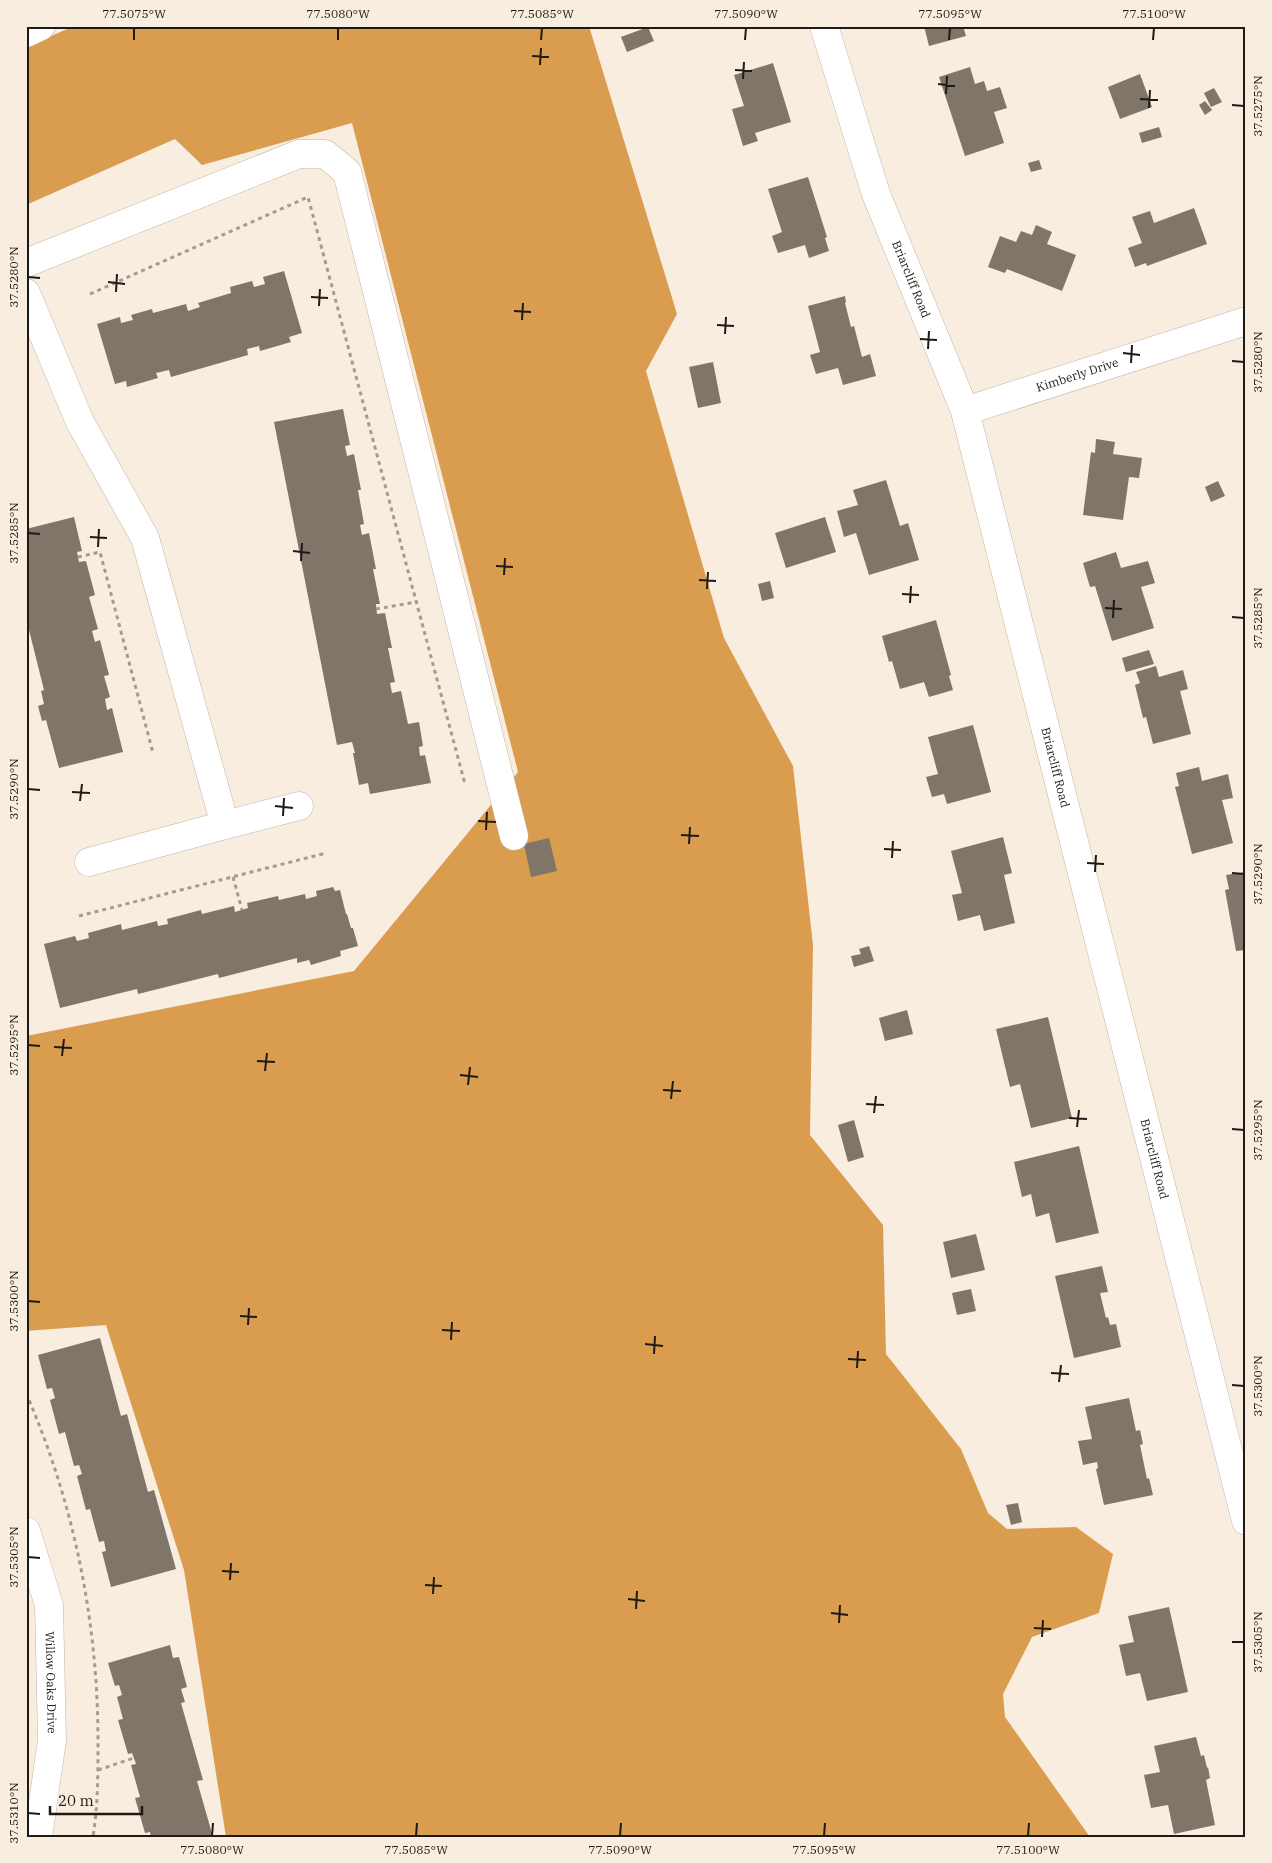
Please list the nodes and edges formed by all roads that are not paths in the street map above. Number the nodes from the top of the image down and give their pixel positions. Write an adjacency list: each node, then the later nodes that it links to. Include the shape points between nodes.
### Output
1 (40, 26): 3 (street)
2 (824, 26): 7 (street, Briarcliff Road, via 876,194)
3 (26, 33)
4 (26, 263): 10 (street, via 299,154 325,154 347,172)
5 (26, 293): 9 (street, via 80,422 145,538)
6 (1246, 321): 7 (street, Kimberly Drive)
7 (966, 410): 12 (street, Briarcliff Road)
8 (299, 806): 9 (street)
9 (225, 825): 11 (street)
10 (514, 836)
11 (90, 862)
12 (1246, 1521)
13 (26, 1531): 14 (street, Willow Oaks Drive, via 49,1605 52,1740)
14 (38, 1837)

